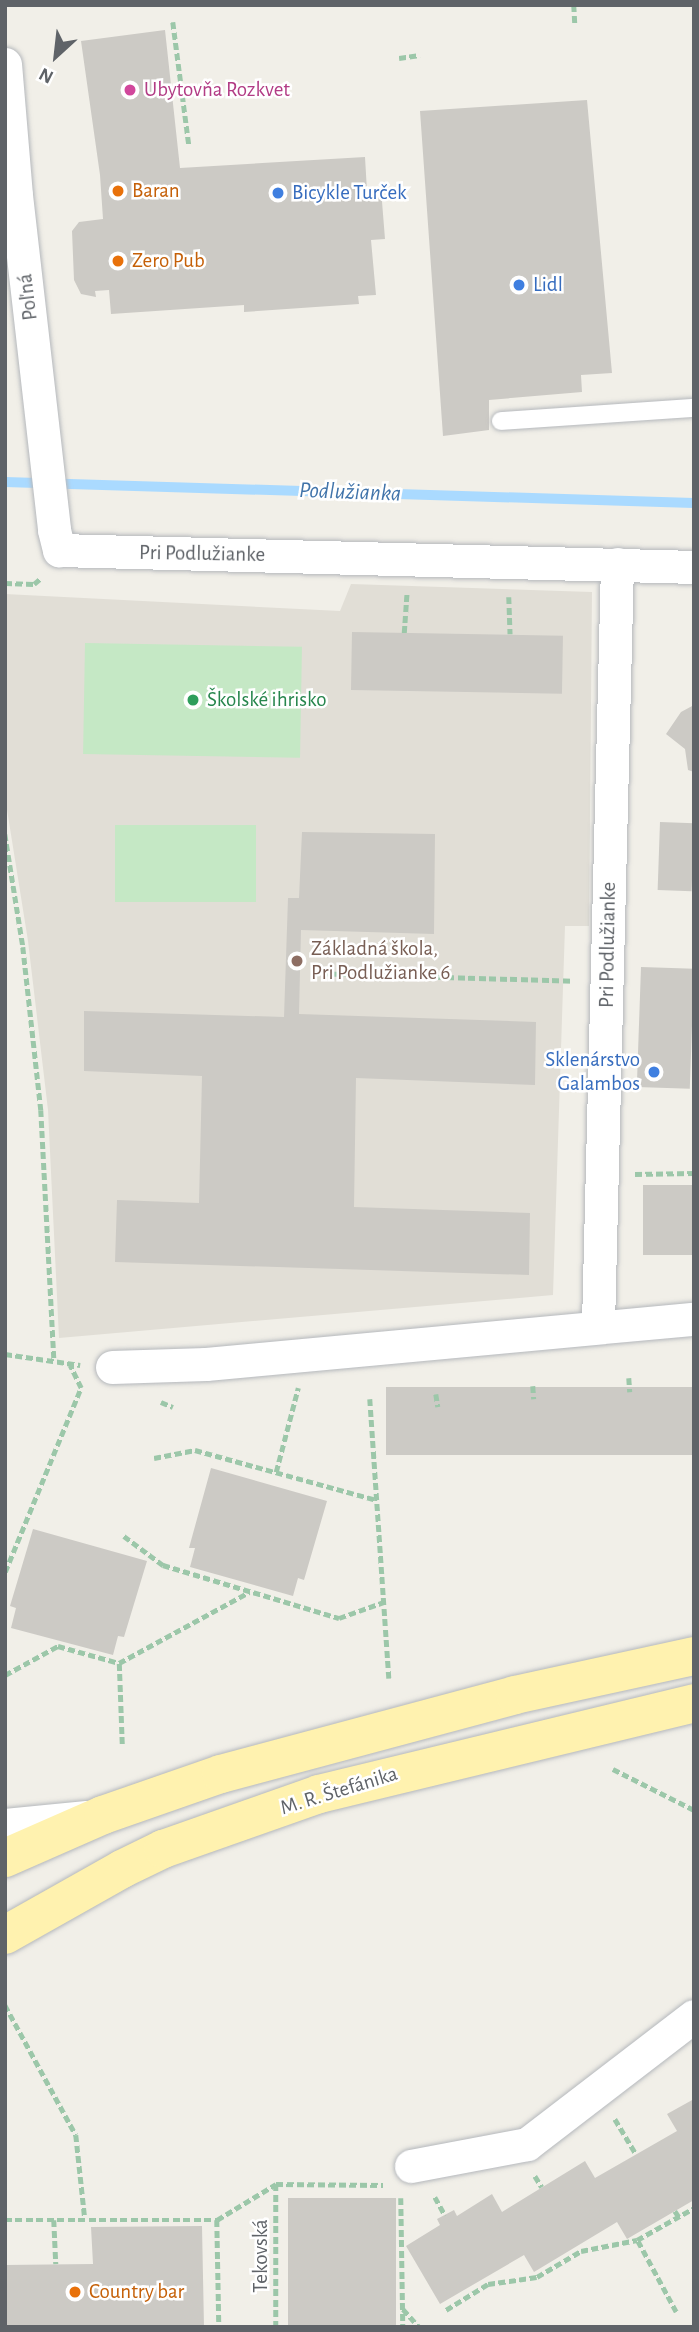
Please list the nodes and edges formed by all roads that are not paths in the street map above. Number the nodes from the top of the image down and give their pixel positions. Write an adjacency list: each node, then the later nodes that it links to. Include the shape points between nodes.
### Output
1 (5, 64): 4 (street, Poľná)
2 (694, 408): 3 (lane)
3 (500, 421)
4 (54, 530): 5 (street, Pri Podlužianke, via 59,550)
5 (617, 564): 6 (street, Pri Podlužianke); 8 (street, Pri Podlužianke)
6 (694, 567)
7 (694, 1319): 8 (street)
8 (598, 1325): 9 (street, via 206,1364)
9 (112, 1367)
10 (694, 1656): 12 (main road, M. R. Štefánika, via 514,1695 221,1774)
11 (694, 1703): 15 (main road, M. R. Štefánika, via 319,1794 163,1849)
12 (103, 1815): 13 (street, M. R. Štefánika); 14 (main road, M. R. Štefánika)
13 (5, 1825)
14 (5, 1858)
15 (5, 1935)
16 (694, 2016): 17 (street, via 527,2144)
17 (406, 2176)

